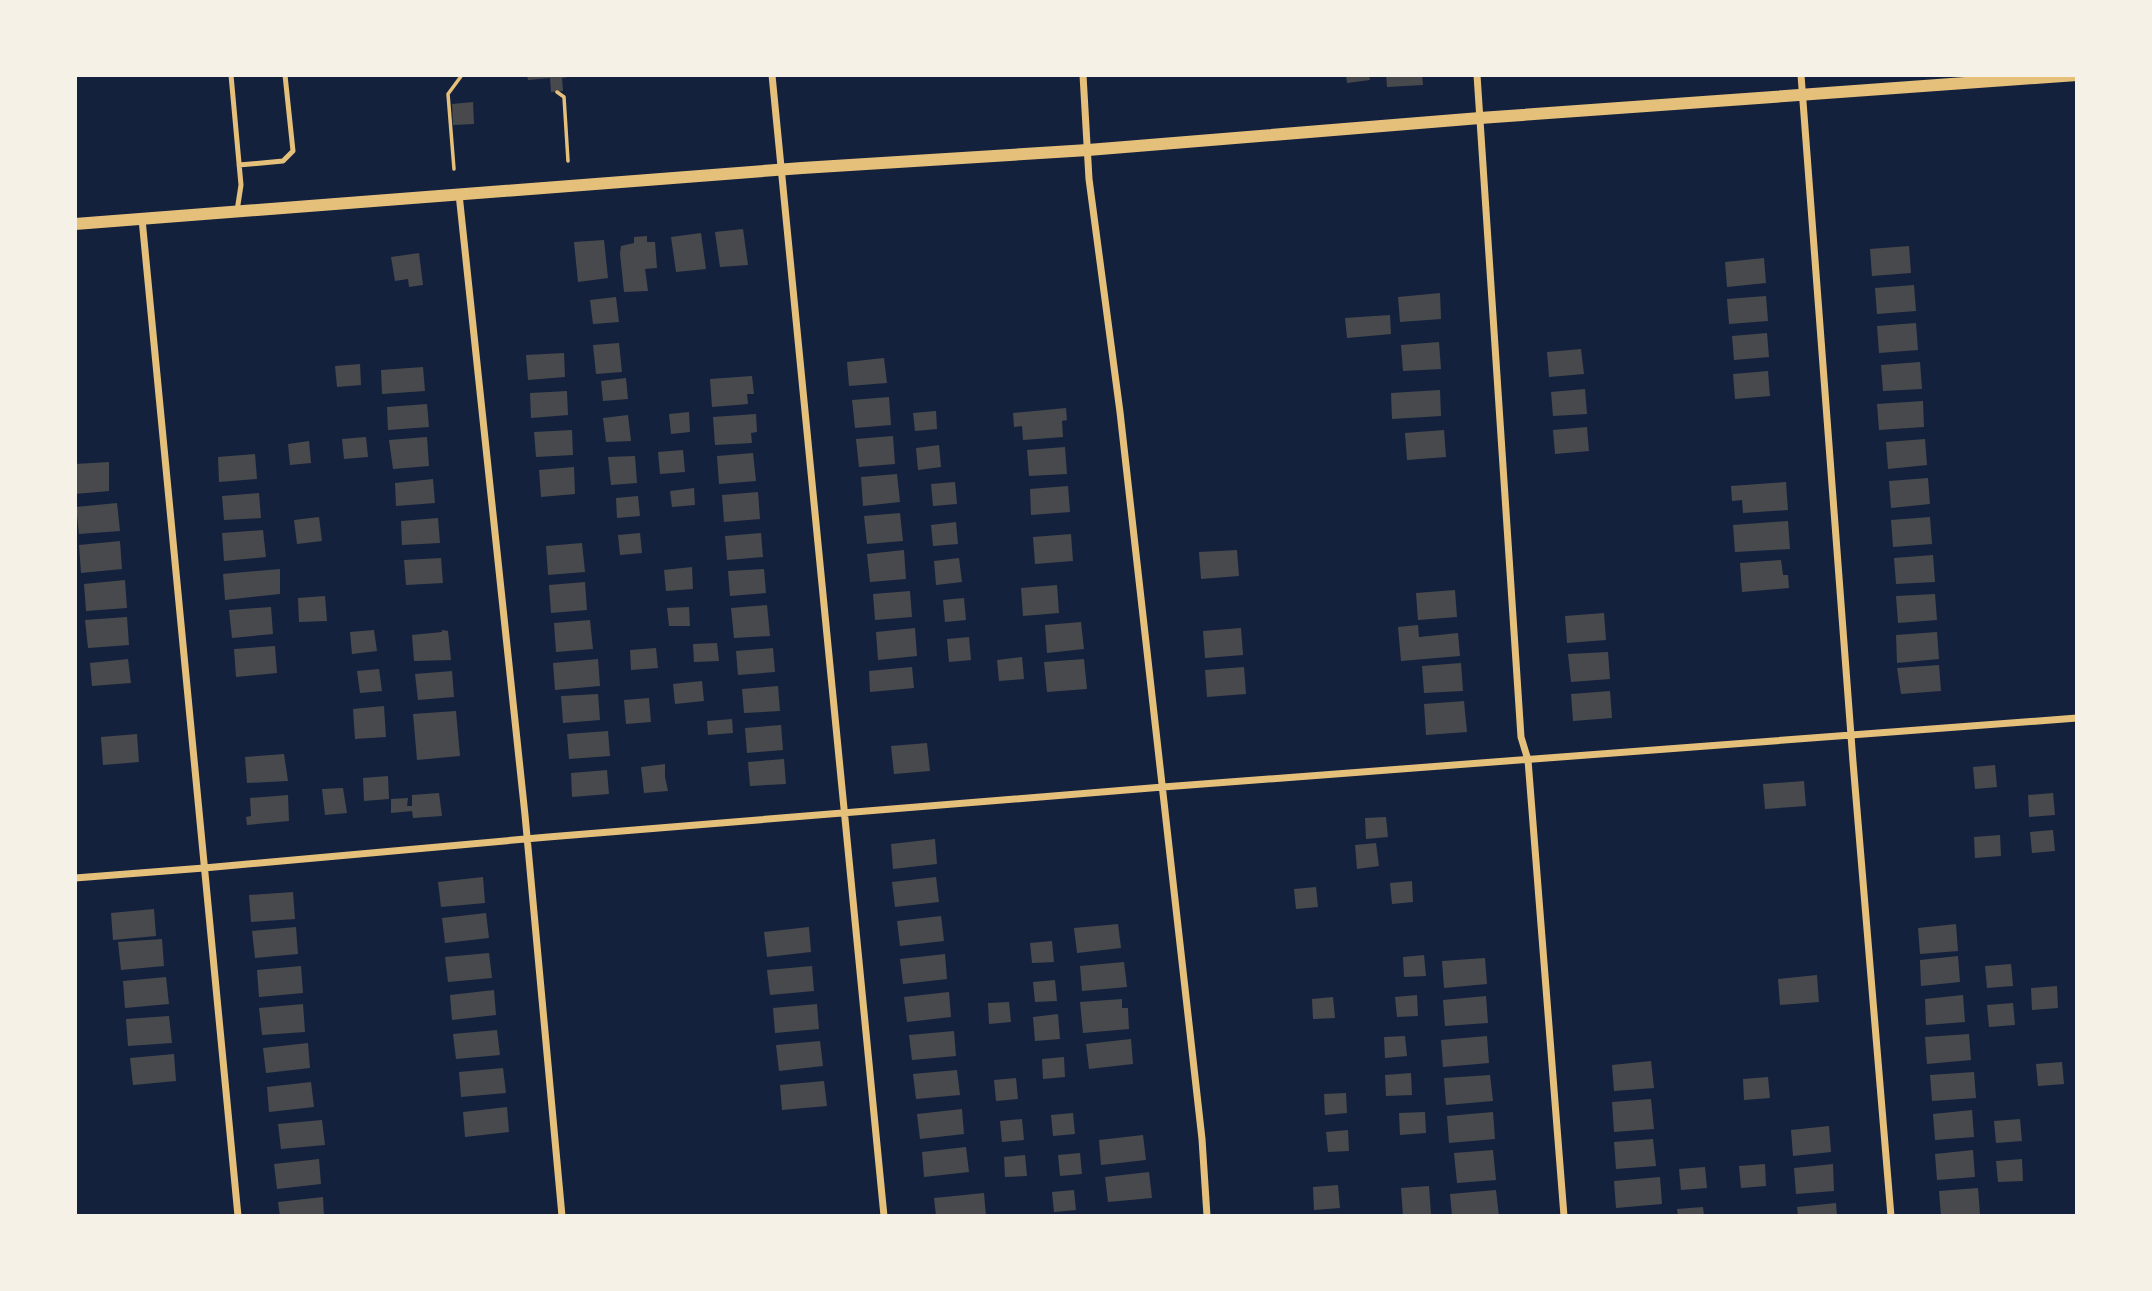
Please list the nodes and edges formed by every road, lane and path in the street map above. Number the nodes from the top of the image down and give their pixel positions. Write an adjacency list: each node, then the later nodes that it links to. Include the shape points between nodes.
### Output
1 (231, 75): 14 (lane)
2 (285, 75): 14 (lane, via 293,151 283,161)
3 (463, 75): 15 (path, via 448,94)
4 (772, 75): 16 (street)
5 (1083, 75): 12 (street)
6 (1477, 75): 11 (street)
7 (1801, 75): 10 (street)
8 (2077, 75): 10 (street)
9 (557, 92): 13 (path, via 564,97)
10 (1803, 95): 11 (street); 22 (street)
11 (1480, 118): 12 (street); 23 (street, via 1521,737)
12 (1088, 150): 16 (street); 24 (street)
13 (568, 161)
14 (239, 165): 18 (lane)
15 (454, 169)
16 (780, 170): 17 (street); 25 (street)
17 (459, 194): 18 (street); 26 (street)
18 (237, 211): 19 (street)
19 (142, 219): 20 (street); 27 (street)
20 (75, 224)
21 (2077, 718): 22 (street)
22 (1851, 735): 23 (street); 34 (street)
23 (1528, 760): 24 (street); 33 (street)
24 (1163, 787): 25 (street); 32 (street)
25 (845, 813): 26 (street); 31 (street)
26 (527, 838): 27 (street); 30 (street)
27 (204, 868): 28 (street); 29 (street)
28 (75, 878)
29 (239, 1216)
30 (562, 1216)
31 (884, 1216)
32 (1207, 1216)
33 (1564, 1216)
34 (1891, 1216)

